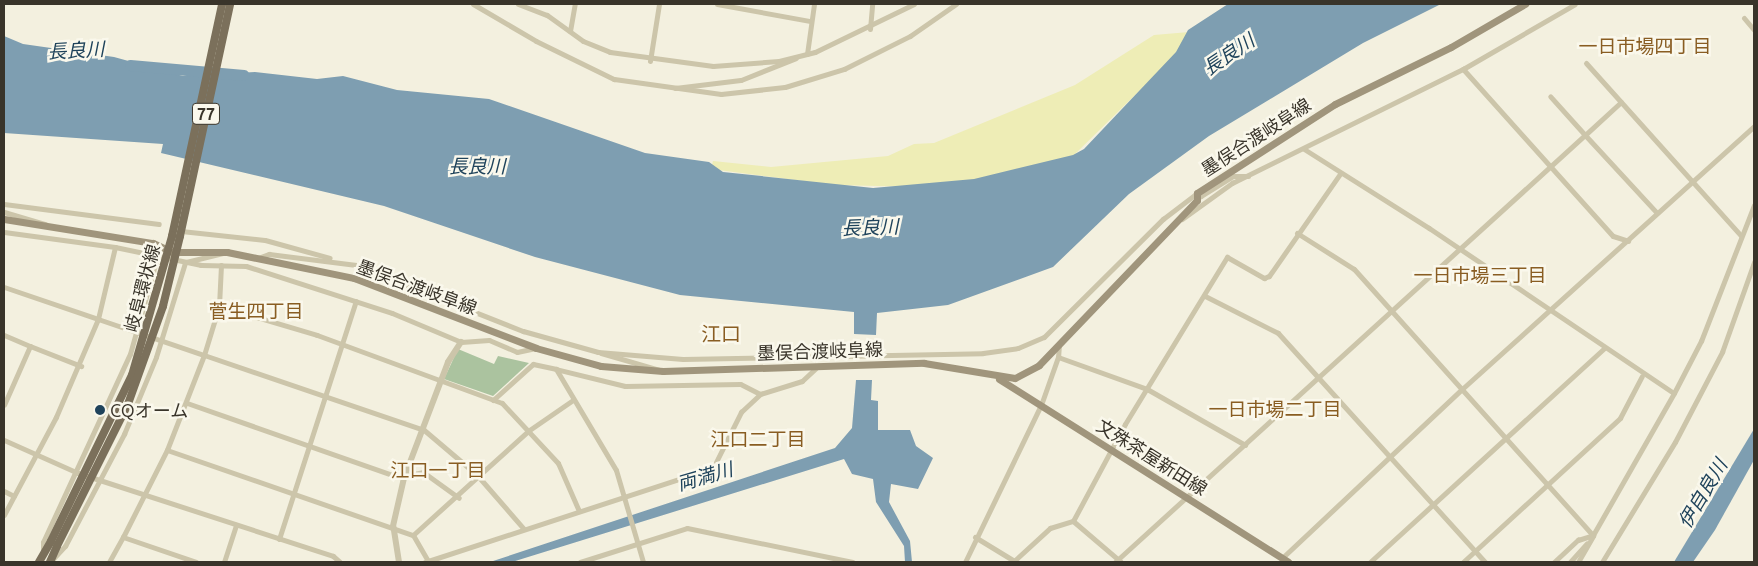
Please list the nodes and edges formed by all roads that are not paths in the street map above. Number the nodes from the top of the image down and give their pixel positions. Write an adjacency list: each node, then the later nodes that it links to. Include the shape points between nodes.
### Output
1 (222, 4): 43 (main road, 岐阜環状線 / 77)
2 (230, 4): 43 (main road, 岐阜環状線 / 77)
3 (473, 4): 25 (street, via 586,68)
4 (518, 4): 15 (street)
5 (530, 4): 15 (street)
6 (575, 4): 20 (street)
7 (659, 4): 22 (street)
8 (717, 4): 17 (street)
9 (814, 4): 17 (street)
10 (872, 4): 18 (street)
11 (914, 4): 18 (street)
12 (956, 4): 25 (street, via 878,54 810,80 721,94)
13 (1525, 4): 35 (main road, 墨俣合渡岐阜線, via 1451,47 1335,104)
14 (1575, 4): 24 (street)
15 (538, 11): 20 (street)
16 (1744, 18): 19 (street)
17 (810, 21): 21 (street)
18 (870, 29): 21 (street)
19 (1754, 30)
20 (570, 32): 22 (street, via 610,52)
21 (804, 54): 22 (street, via 732,65); 25 (street, via 742,80)
22 (650, 60)
23 (1586, 63): 27 (street)
24 (1463, 69): 30 (street); 31 (street)
25 (661, 88)
26 (1550, 96): 29 (street)
27 (1621, 102): 29 (street); 34 (street)
28 (1754, 126): 34 (street)
29 (1585, 135): 31 (street); 39 (street)
30 (1304, 149): 32 (street); 33 (street)
31 (1550, 167): 48 (street, via 1613,236); 50 (street)
32 (1340, 174): 46 (street); 50 (street)
33 (1248, 176): 35 (street, via 1233,176 1201,196); 45 (street)
34 (1692, 180): 39 (street); 47 (street)
35 (1197, 193): 45 (main road, 墨俣合渡岐阜線, via 1197,200); 74 (street, via 1163,220 1058,326 1018,348 983,353 683,359)
36 (4, 204): 41 (street)
37 (1754, 205): 47 (street)
38 (4, 212): 42 (street)
39 (1656, 212): 48 (street)
40 (4, 219): 42 (main road, 墨俣合渡岐阜線)
41 (159, 224)
42 (54, 228): 51 (main road, 墨俣合渡岐阜線, via 153,243 172,252)
43 (178, 230): 55 (street, via 265,240); 131 (main road, 岐阜環状線 / 77, bridge, via 123,398)
44 (4, 232): 49 (street)
45 (1165, 233): 70 (main road, 墨俣合渡岐阜線)
46 (1297, 233): 59 (street, via 1264,278 1227,257); 63 (street, via 1354,269)
47 (1741, 236): 87 (street, via 1701,341)
48 (1628, 241): 62 (street)
49 (115, 247): 52 (street); 64 (street)
50 (1460, 250): 62 (street); 63 (street)
51 (227, 252): 53 (main road, 墨俣合渡岐阜線); 54 (street)
52 (157, 257): 54 (street); 65 (street)
53 (258, 258): 55 (street, via 269,254); 72 (main road, 墨俣合渡岐阜線, via 354,278)
54 (185, 262): 57 (street); 67 (street)
55 (341, 262): 74 (street, via 523,331)
56 (1754, 262): 155 (street, via 1722,352 1675,442)
57 (221, 265): 60 (street, via 246,266); 61 (street)
58 (4, 288): 64 (street)
59 (1205, 296): 82 (street, via 1278,333); 85 (street)
60 (356, 301): 68 (street); 69 (street)
61 (219, 306): 69 (street); 75 (street)
62 (1550, 309): 73 (street); 86 (street)
63 (1391, 310): 82 (street); 86 (street)
64 (98, 319): 65 (street); 77 (street)
65 (137, 332): 67 (street); 105 (street)
66 (4, 335): 71 (street)
67 (161, 339): 75 (street); 108 (street)
68 (461, 342): 72 (street, via 489,340 517,352); 84 (street)
69 (342, 344): 84 (street); 89 (street)
70 (1060, 344): 76 (street); 83 (main road, 墨俣合渡岐阜線, via 1028,372)
71 (30, 346): 77 (street); 93 (street)
72 (536, 348): 80 (main road, 墨俣合渡岐阜線, via 601,366)
73 (1604, 348): 81 (street); 98 (street)
74 (598, 352): 80 (street, via 612,360)
75 (204, 355): 89 (street); 92 (street)
76 (1058, 357): 85 (street); 94 (street)
77 (81, 366): 103 (street)
78 (817, 367): 80 (main road, 墨俣合渡岐阜線); 83 (main road, 墨俣合渡岐阜線, via 950,364); 88 (street, via 802,381)
79 (556, 369): 88 (street, via 625,386 740,384); 90 (street, via 533,364); 91 (street)
80 (664, 371)
81 (1642, 376): 87 (street); 109 (street, via 1620,418)
82 (1318, 378): 99 (street); 104 (street)
83 (999, 379): 94 (main road, 文殊茶屋新田線)
84 (440, 381): 90 (street); 95 (street)
85 (1147, 389): 99 (street); 102 (street)
86 (1462, 389): 98 (street); 104 (street)
87 (1674, 393): 125 (street)
88 (760, 394): 114 (street, via 741,412 713,468)
89 (327, 398): 95 (street); 100 (street)
90 (493, 400): 96 (street, via 502,403)
91 (573, 400): 96 (street); 114 (street, via 607,451)
92 (187, 403): 100 (street); 101 (street)
93 (4, 405)
94 (1041, 405): 102 (main road, 文殊茶屋新田線); 127 (street)
95 (424, 430): 106 (street); 107 (street)
96 (528, 431): 106 (street); 118 (street, via 558,463)
97 (4, 440): 103 (street)
98 (1504, 440): 109 (street); 117 (street)
99 (1245, 445): 115 (street)
100 (311, 447): 107 (street); 111 (street)
101 (167, 450): 111 (street); 112 (street)
102 (1113, 451): 115 (main road, 文殊茶屋新田線); 120 (street)
103 (36, 454): 105 (street); 113 (street)
104 (1390, 459): 117 (street); 135 (street)
105 (78, 473): 108 (street); 133 (street, via 43,542)
106 (477, 476): 116 (street); 123 (street)
107 (404, 478): 116 (street, via 423,472); 122 (street)
108 (102, 480): 112 (street); 137 (street, via 65,546)
109 (1548, 484): 125 (street); 132 (street)
110 (4, 492): 113 (street)
111 (295, 493): 122 (street); 128 (street)
112 (145, 495): 121 (street); 126 (street)
113 (14, 496): 119 (street)
114 (625, 496): 118 (street); 130 (street)
115 (1187, 496): 134 (street); 135 (main road, 文殊茶屋新田線)
116 (458, 498): 124 (street)
117 (1433, 504): 132 (street); 149 (street)
118 (579, 511): 123 (street)
119 (4, 515)
120 (1073, 521): 134 (street); 148 (street, via 1050,528)
121 (236, 526): 128 (street); 140 (street)
122 (393, 526): 124 (street); 142 (street)
123 (523, 528): 143 (street)
124 (413, 535): 143 (street)
125 (1593, 535): 129 (street); 152 (street, via 1578,540)
126 (123, 537): 138 (street); 139 (street)
127 (975, 538): 147 (street); 148 (street)
128 (279, 539): 141 (street, via 333,556)
129 (1589, 541): 153 (street); 154 (street)
130 (639, 543): 144 (street); 145 (street); 146 (street, via 696,528)
131 (54, 544): 133 (main road, 岐阜環状線 / 77); 137 (main road, 岐阜環状線 / 77)
132 (1475, 552): 150 (street); 151 (street)
133 (43, 555): 136 (main road, 岐阜環状線 / 77)
134 (1118, 561)
135 (1283, 561)
136 (39, 562)
137 (50, 562)
138 (109, 562)
139 (196, 562)
140 (224, 562)
141 (340, 562)
142 (399, 562)
143 (426, 562)
144 (580, 562)
145 (643, 562)
146 (853, 562)
147 (965, 562)
148 (1015, 562)
149 (1370, 562)
150 (1463, 562)
151 (1485, 562)
152 (1554, 562)
153 (1570, 562)
154 (1578, 562)
155 (1602, 562)

